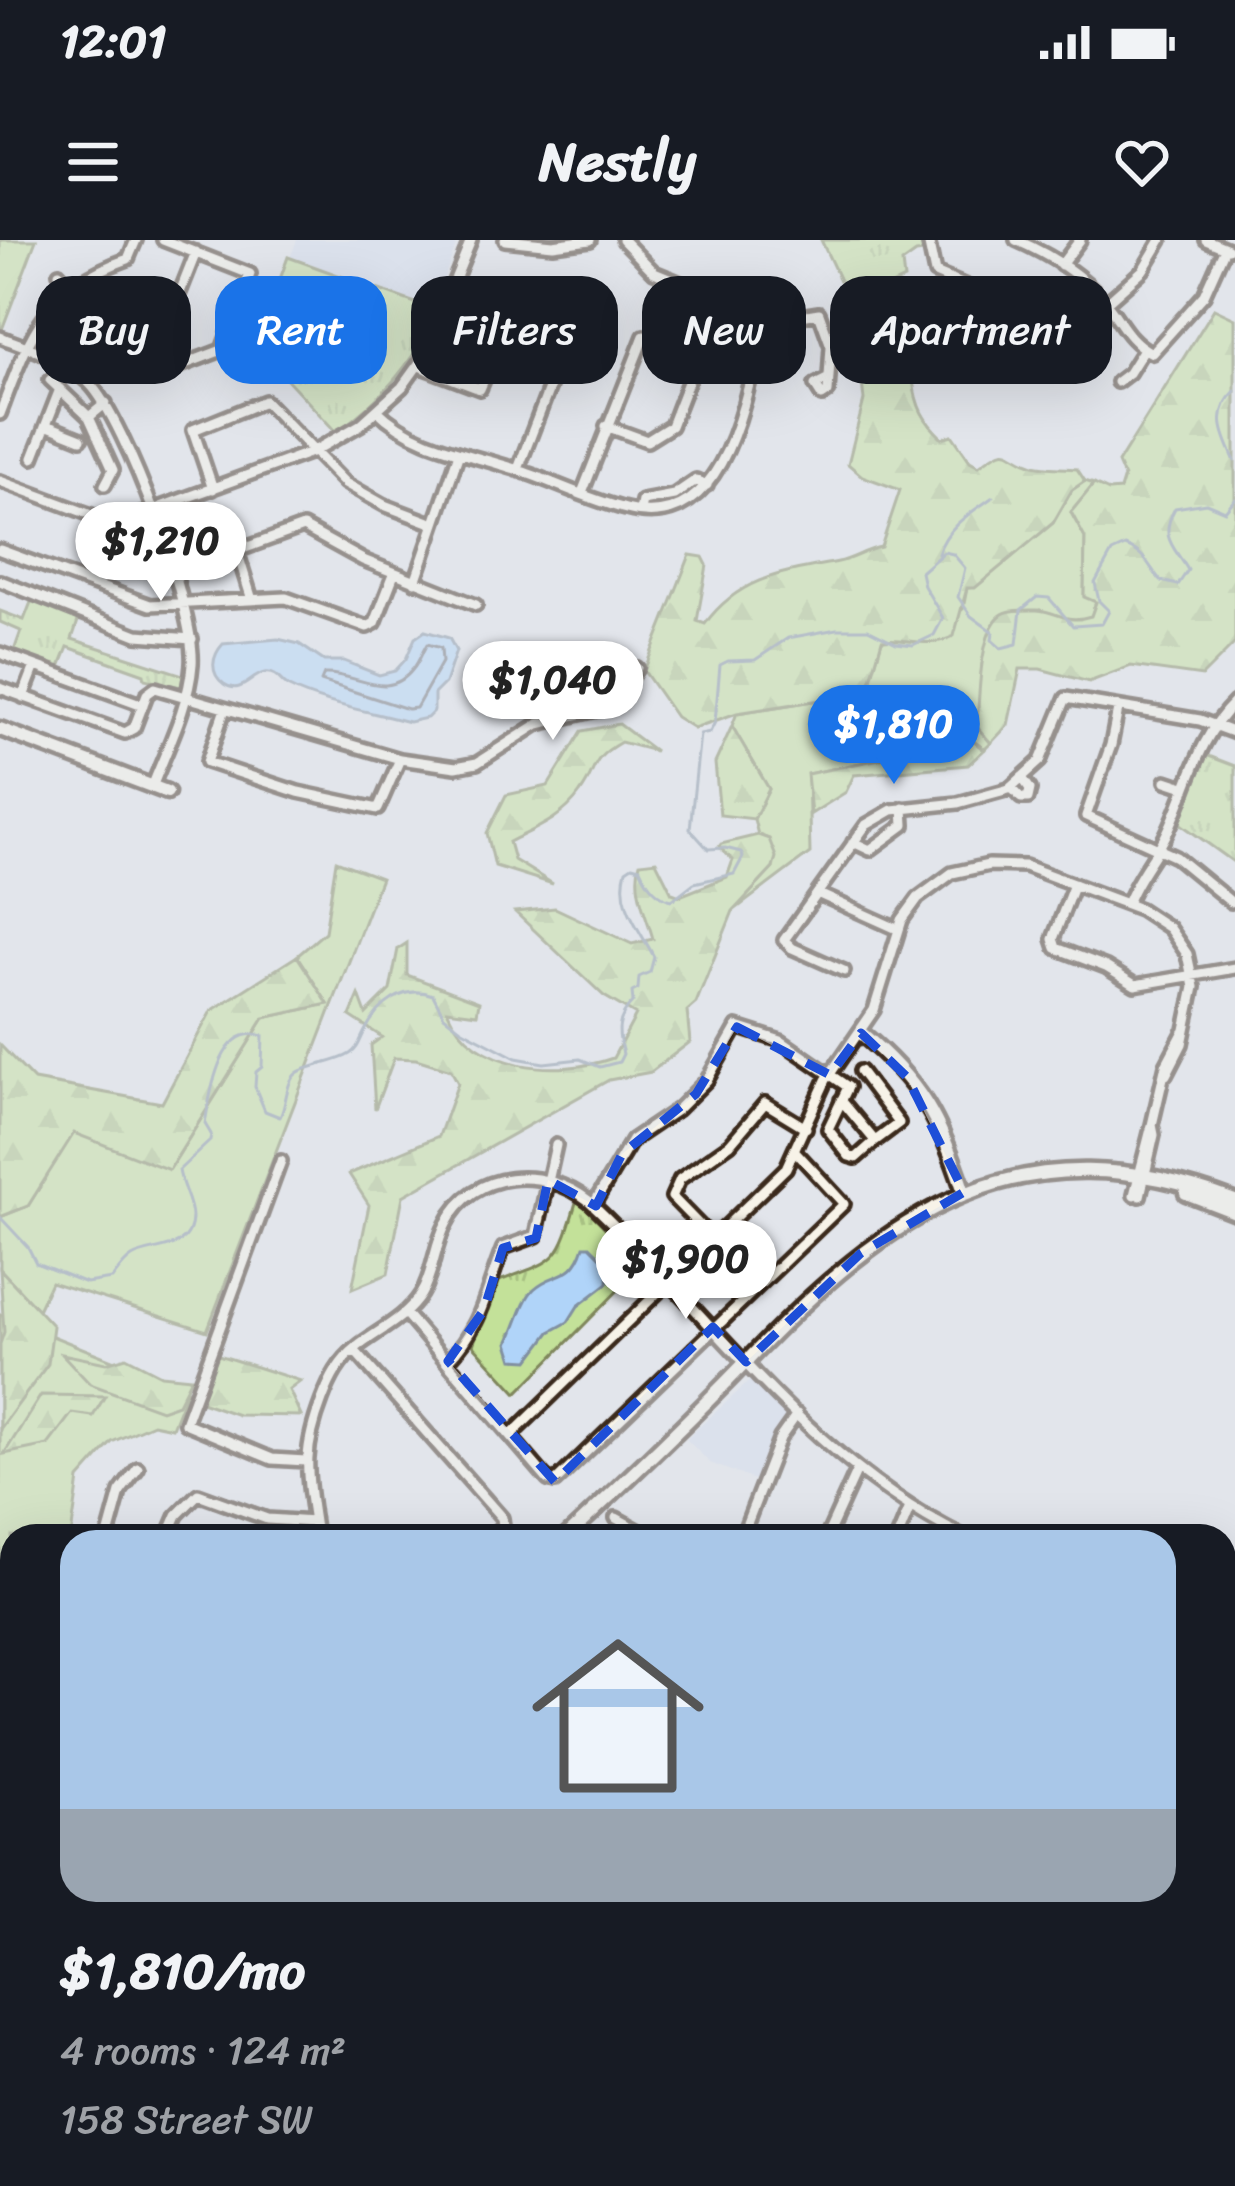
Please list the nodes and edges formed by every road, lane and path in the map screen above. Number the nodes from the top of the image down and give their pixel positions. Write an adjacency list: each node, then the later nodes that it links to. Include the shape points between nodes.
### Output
1 (136, 240): 16 (street, via 128,259)
2 (163, 240): 12 (street)
3 (471, 240): 18 (street)
4 (505, 240): 5 (street)
5 (590, 240)
6 (623, 240): 19 (street)
7 (928, 240): 20 (street, via 933,270)
8 (1016, 240): 13 (street)
9 (1080, 240): 13 (street)
10 (1160, 240): 23 (street, via 1147,265)
11 (1206, 240): 30 (street, via 1228,249 1201,299 1156,352)
12 (196, 252): 17 (street); 32 (street, via 250,274 221,351)
13 (1061, 265): 21 (street)
14 (59, 273): 15 (street)
15 (61, 276)
16 (94, 276)
17 (186, 276)
18 (456, 276)
19 (664, 276)
20 (943, 276)
21 (1074, 276)
22 (951, 281): 22 (street, via 982,311 992,307 992,298)
23 (1112, 297)
24 (806, 313): 34 (street, via 816,311 826,327)
25 (1112, 313): 30 (street)
26 (36, 326): 29 (street)
27 (0, 337): 29 (street)
28 (642, 341): 47 (street)
29 (26, 346): 31 (street); 44 (street)
30 (1144, 350): 35 (street)
31 (36, 351)
32 (191, 362)
33 (411, 374): 43 (street)
34 (827, 380)
35 (1117, 382)
36 (54, 384): 41 (street)
37 (87, 384): 42 (street)
38 (551, 384): 52 (street)
39 (687, 384): 47 (street, via 671,426 647,441)
40 (751, 384): 56 (street, via 721,466 681,504 629,511)
41 (60, 389): 45 (street); 46 (street)
42 (106, 404): 45 (street); 57 (street)
43 (377, 410): 49 (street); 50 (street, via 409,434)
44 (0, 413)
45 (89, 417): 54 (street, via 113,470)
46 (46, 425): 48 (street); 51 (street)
47 (607, 426): 56 (street)
48 (81, 439)
49 (314, 451): 55 (street); 55 (street, via 262,401 193,430); 58 (street, via 354,488)
50 (459, 453): 52 (street); 58 (street)
51 (33, 458)
52 (518, 470): 56 (street)
53 (0, 481): 57 (street, via 105,519)
54 (105, 484)
55 (213, 489): 57 (street)
56 (582, 493)
57 (151, 512): 66 (street)
58 (434, 524): 63 (street)
59 (0, 550): 61 (street)
60 (394, 574): 63 (street); 64 (street, via 372,627 293,599); 64 (street, via 297,527 237,551)
61 (73, 576): 65 (street); 66 (street, via 145,604)
62 (0, 581): 65 (street)
63 (415, 581): 67 (street)
64 (252, 600): 66 (street)
65 (62, 604): 68 (street, via 137,635)
66 (185, 605): 68 (street)
67 (476, 605)
68 (192, 639): 74 (street)
69 (0, 653): 70 (street)
70 (35, 666): 73 (street); 77 (street)
71 (637, 668): 80 (street, via 610,704)
72 (0, 688): 73 (street)
73 (23, 697): 77 (street, via 125,733)
74 (185, 697): 77 (street, via 155,688); 78 (street); 87 (street)
75 (570, 697): 80 (street)
76 (1235, 702): 81 (street)
77 (143, 705)
78 (225, 709): 84 (street); 84 (street, via 209,764 298,792 378,809)
79 (1118, 709): 81 (street); 85 (street, via 1066,698 1046,749); 93 (street, via 1086,816)
80 (574, 715): 84 (street, via 538,724 456,767)
81 (1214, 725): 83 (street); 89 (street)
82 (0, 729): 87 (main road)
83 (1235, 733)
84 (400, 759)
85 (1023, 779): 88 (street); 88 (street, via 1028,798)
86 (1166, 781): 89 (street)
87 (152, 787): 90 (main road)
88 (1011, 788): 91 (street)
89 (1184, 788): 93 (street)
90 (167, 792)
91 (903, 808): 92 (street, via 878,817); 92 (street, via 904,825 877,848)
92 (853, 842): 95 (street)
93 (1159, 847): 96 (street); 97 (street)
94 (1074, 884): 97 (street); 98 (street, via 1016,865 967,867 925,891); 101 (street, via 1053,945 1136,985)
95 (819, 894): 98 (street); 100 (street, via 784,940)
96 (1232, 902)
97 (1126, 904): 101 (street, via 1169,928)
98 (898, 929): 102 (street)
99 (1235, 968): 101 (street)
100 (844, 970)
101 (1193, 975): 111 (street, via 1194,996)
102 (861, 1033): 103 (street); 113 (main road, via 934,1113)
103 (830, 1075): 104 (street); 106 (street); 115 (street, via 781,1041 735,1028 707,1080 640,1131)
104 (848, 1087): 105 (street); 107 (street, via 863,1067 902,1128)
105 (841, 1100): 107 (street); 107 (street, via 828,1129 849,1156)
106 (806, 1128): 109 (street); 118 (street, via 767,1102 730,1144 680,1179 671,1194)
107 (875, 1142)
108 (556, 1144): 112 (street)
109 (796, 1152): 118 (street); 121 (street, via 844,1204)
110 (281, 1161): 127 (street, via 185,1423 272,1459)
111 (1142, 1177): 113 (main road, via 1058,1172); 114 (street); 116 (main road); 116 (main road)
112 (548, 1180): 115 (street); 120 (street, via 511,1178 467,1198 447,1222 424,1288); 123 (street, via 536,1236 503,1248 484,1310)
113 (964, 1192): 117 (street); 124 (main road, via 861,1253)
114 (1137, 1196)
115 (593, 1204): 119 (street)
116 (1235, 1207)
117 (970, 1210)
118 (712, 1238): 119 (street)
119 (668, 1281): 121 (street); 126 (street)
120 (405, 1313): 122 (street); 123 (street)
121 (712, 1327): 124 (street); 126 (street, via 558,1480)
122 (354, 1350): 127 (street, via 330,1381); 135 (street)
123 (448, 1361): 126 (street)
124 (746, 1362): 125 (street); 136 (main road)
125 (796, 1414): 129 (street); 138 (street)
126 (512, 1434)
127 (306, 1461): 132 (street)
128 (138, 1468): 133 (street)
129 (857, 1470): 130 (street); 139 (street)
130 (910, 1508): 140 (street); 141 (street)
131 (616, 1518): 137 (street)
132 (314, 1522): 134 (street, via 267,1519 195,1494)
133 (111, 1524)
134 (173, 1524)
135 (502, 1524)
136 (579, 1524)
137 (627, 1524)
138 (747, 1524)
139 (832, 1524)
140 (903, 1524)
141 (940, 1524)

